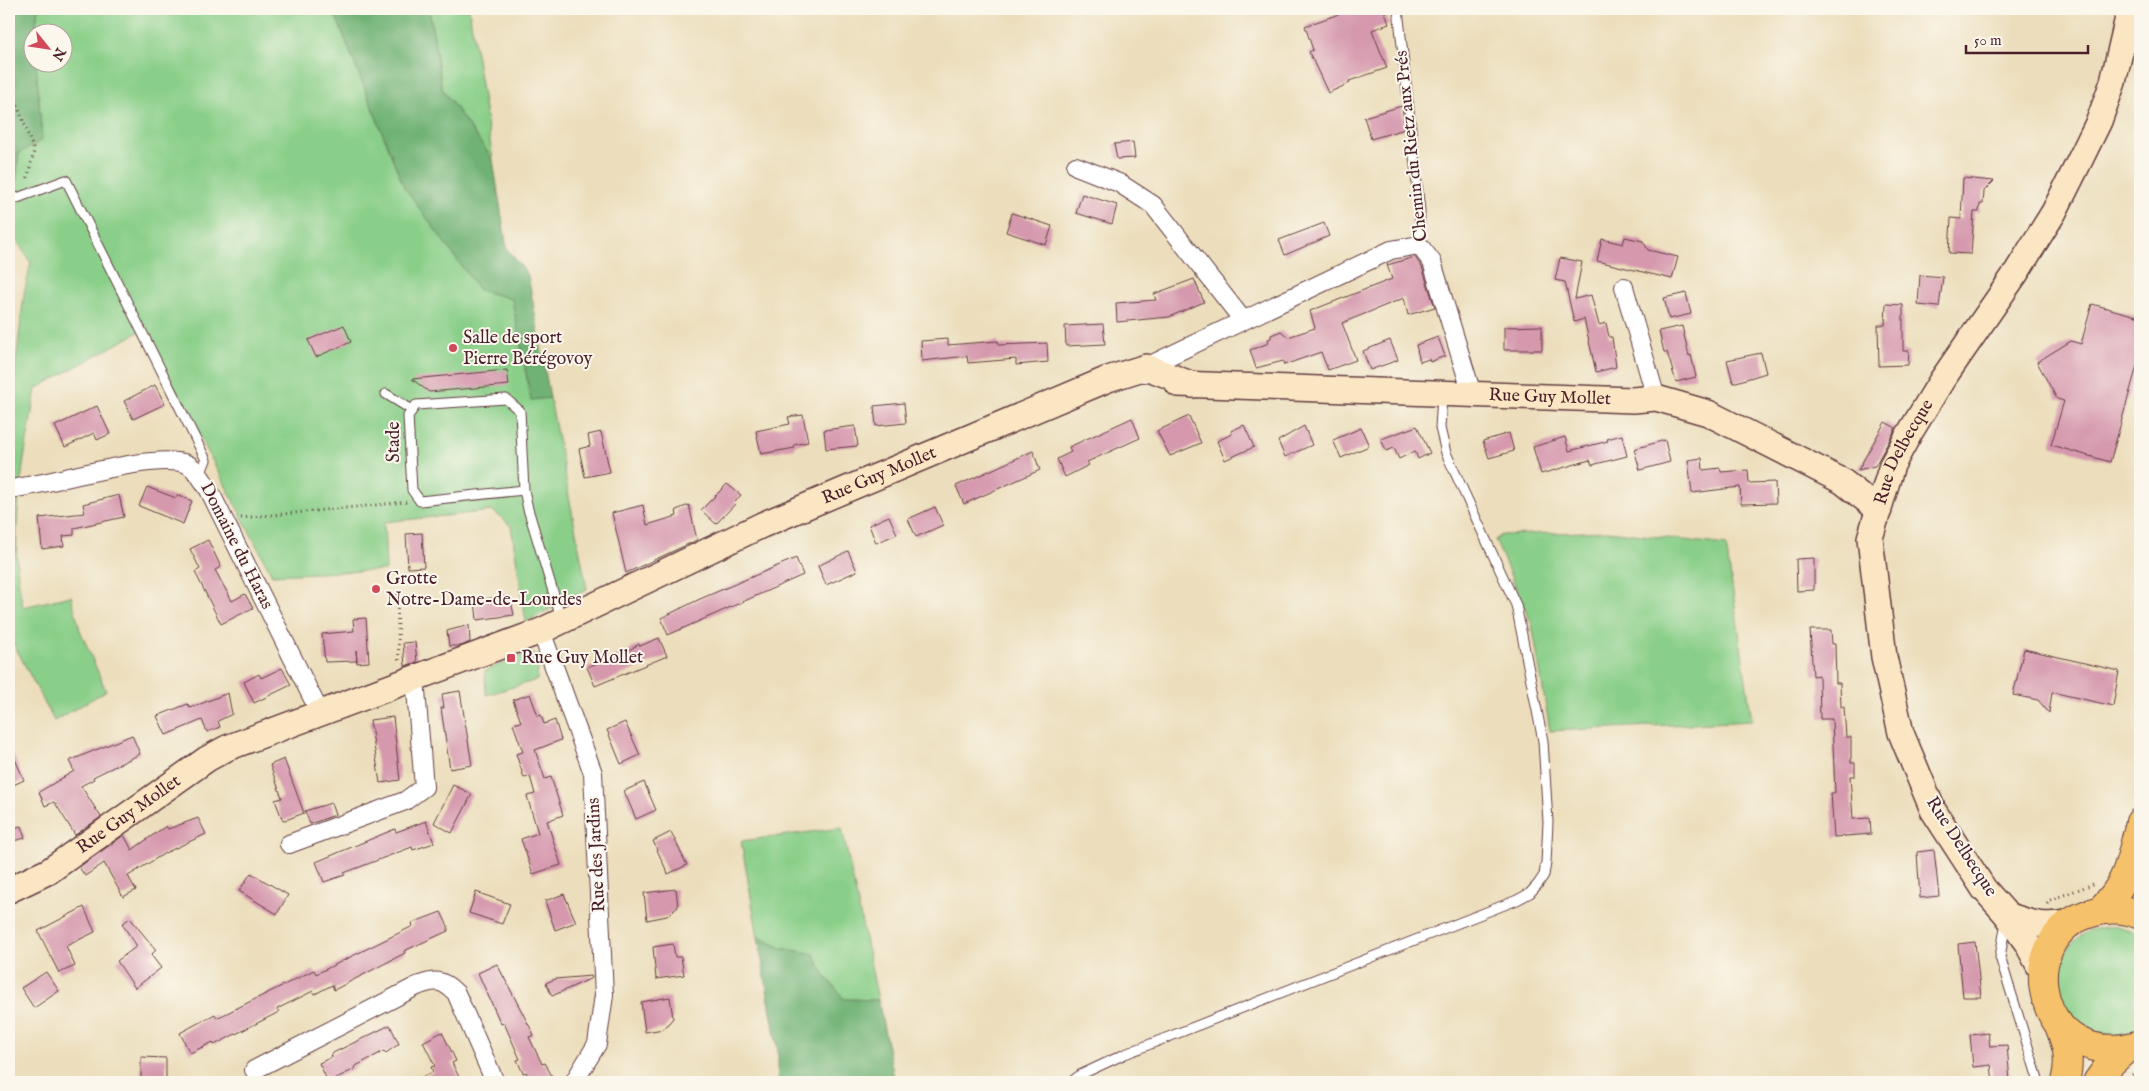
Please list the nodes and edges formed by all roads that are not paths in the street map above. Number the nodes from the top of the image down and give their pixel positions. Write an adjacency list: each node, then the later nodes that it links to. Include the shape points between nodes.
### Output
1 (1398, 9): 5 (lane, Chemin du Rietz aux Prés, via 1420,211)
2 (2130, 9): 17 (street, Rue Delbecque, via 2113,82 2099,121 2054,212 1908,434 1892,465)
3 (1076, 166): 7 (street, via 1119,182 1153,205)
4 (9, 202): 14 (lane, via 66,180 206,460)
5 (1419, 245): 7 (street, Rue Guy Mollet, via 1391,250); 11 (street, Chemin du Rietz aux Prés, via 1432,262)
6 (1624, 287): 12 (street)
7 (1242, 319): 8 (street, Rue Guy Mollet)
8 (1144, 374): 9 (street, Rue Guy Mollet, via 1193,385); 18 (street, Rue Guy Mollet, via 1108,379 762,525)
9 (1442, 393): 11 (street, Rue Guy Mollet); 34 (lane, via 1440,428 1446,453 1516,605 1543,741 1548,822 1544,875 1530,893 1517,900 1125,1054)
10 (386, 394): 13 (lane)
11 (1472, 394): 12 (street, Rue Guy Mollet)
12 (1656, 398): 17 (street, Rue Guy Mollet, via 1708,413 1842,481)
13 (412, 410): 16 (lane, Stade, via 416,405 506,399 520,411); 16 (lane, Stade, via 408,416 412,490 420,500)
14 (200, 475): 15 (street, Domaine du Haras, via 187,464 165,460); 20 (street, Domaine du Haras)
15 (9, 489)
16 (524, 490): 18 (lane, Stade)
17 (1879, 510): 25 (street, Rue Delbecque, via 1870,538 1884,657 1901,733 1932,810 1984,889)
18 (551, 626): 19 (street, Rue Guy Mollet); 33 (street, Rue des Jardins, via 593,773 604,995 597,1044)
19 (407, 681): 20 (street, Rue Guy Mollet); 22 (street, via 424,787 405,801)
20 (320, 713): 23 (street, Rue Guy Mollet, via 227,748 49,871)
21 (2140, 822): 24 (highway, via 2124,882)
22 (289, 844)
23 (9, 890)
24 (2100, 910): 26 (highway, via 2125,910); 27 (highway)
25 (2007, 915): 27 (street, Rue Delbecque, via 2040,926); 28 (street, Rue Delbecque, via 2035,955); 35 (lane, via 2000,957)
26 (2140, 915)
27 (2072, 922): 28 (highway, via 2058,936 2048,954)
28 (2043, 973): 29 (highway, via 2045,1000)
29 (2058, 1023): 30 (highway, via 2076,1040 2088,1046 2113,1050); 36 (highway, via 2067,1045 2069,1066)
30 (2133, 1046): 37 (highway, via 2109,1064)
31 (254, 1070): 32 (street, via 432,980 447,984 456,993)
32 (495, 1082)
33 (574, 1082)
34 (1071, 1082)
35 (2039, 1082)
36 (2065, 1082)
37 (2097, 1082)

